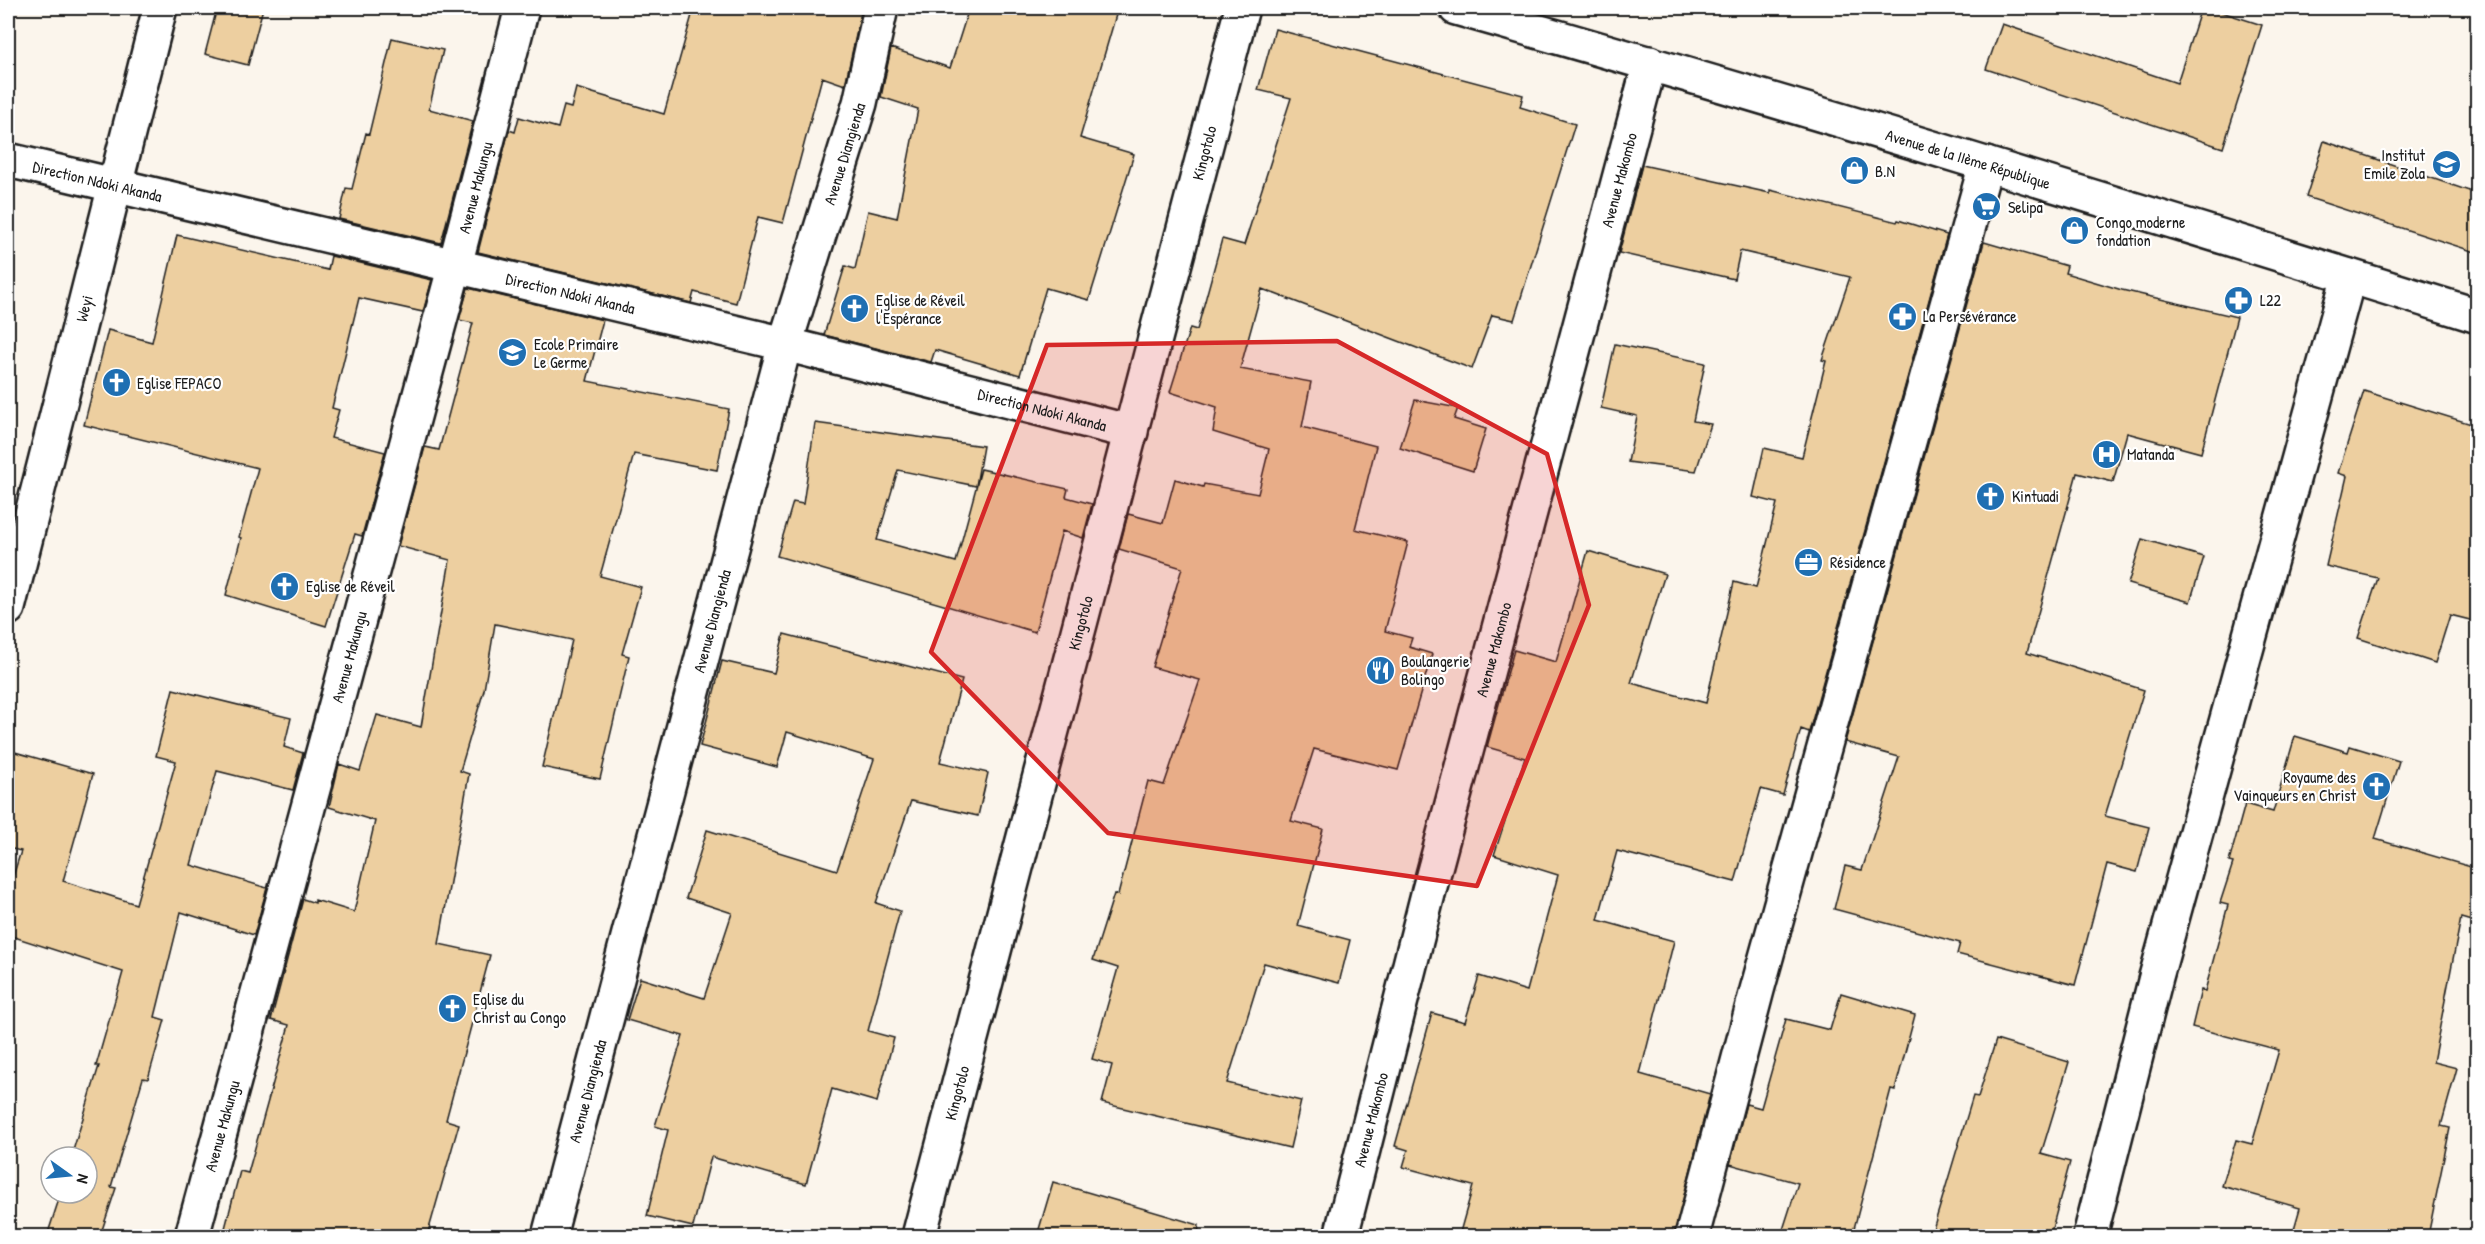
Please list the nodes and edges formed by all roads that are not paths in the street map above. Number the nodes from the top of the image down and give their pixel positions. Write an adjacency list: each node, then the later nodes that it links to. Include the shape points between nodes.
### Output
1 (160, 8): 9 (street, Weyi)
2 (522, 8): 10 (street, Avenue Makungu)
3 (881, 8): 13 (street, Avenue Diangienda, via 860,103)
4 (1242, 8): 14 (street, Kingotolo)
5 (1456, 8): 6 (street, Avenue de la IIème République)
6 (1650, 63): 8 (street, Avenue de la IIème République); 19 (street, Avenue Makombo)
7 (8, 160): 9 (street, Direction Ndoki Akanda)
8 (1986, 164): 11 (street, Avenue de la IIème République); 20 (street)
9 (113, 185): 10 (street, Direction Ndoki Akanda); 15 (street, Weyi)
10 (455, 265): 13 (street, Direction Ndoki Akanda); 16 (street, Avenue Makungu)
11 (2349, 276): 12 (street, Avenue de la IIème République); 21 (street, via 2156,977)
12 (2478, 316)
13 (785, 344): 14 (street, Direction Ndoki Akanda); 17 (street, Avenue Diangienda)
14 (1131, 432): 18 (street, Kingotolo)
15 (8, 608)
16 (192, 1236)
17 (549, 1236)
18 (919, 1236)
19 (1341, 1236)
20 (1692, 1236)
21 (2090, 1236)

